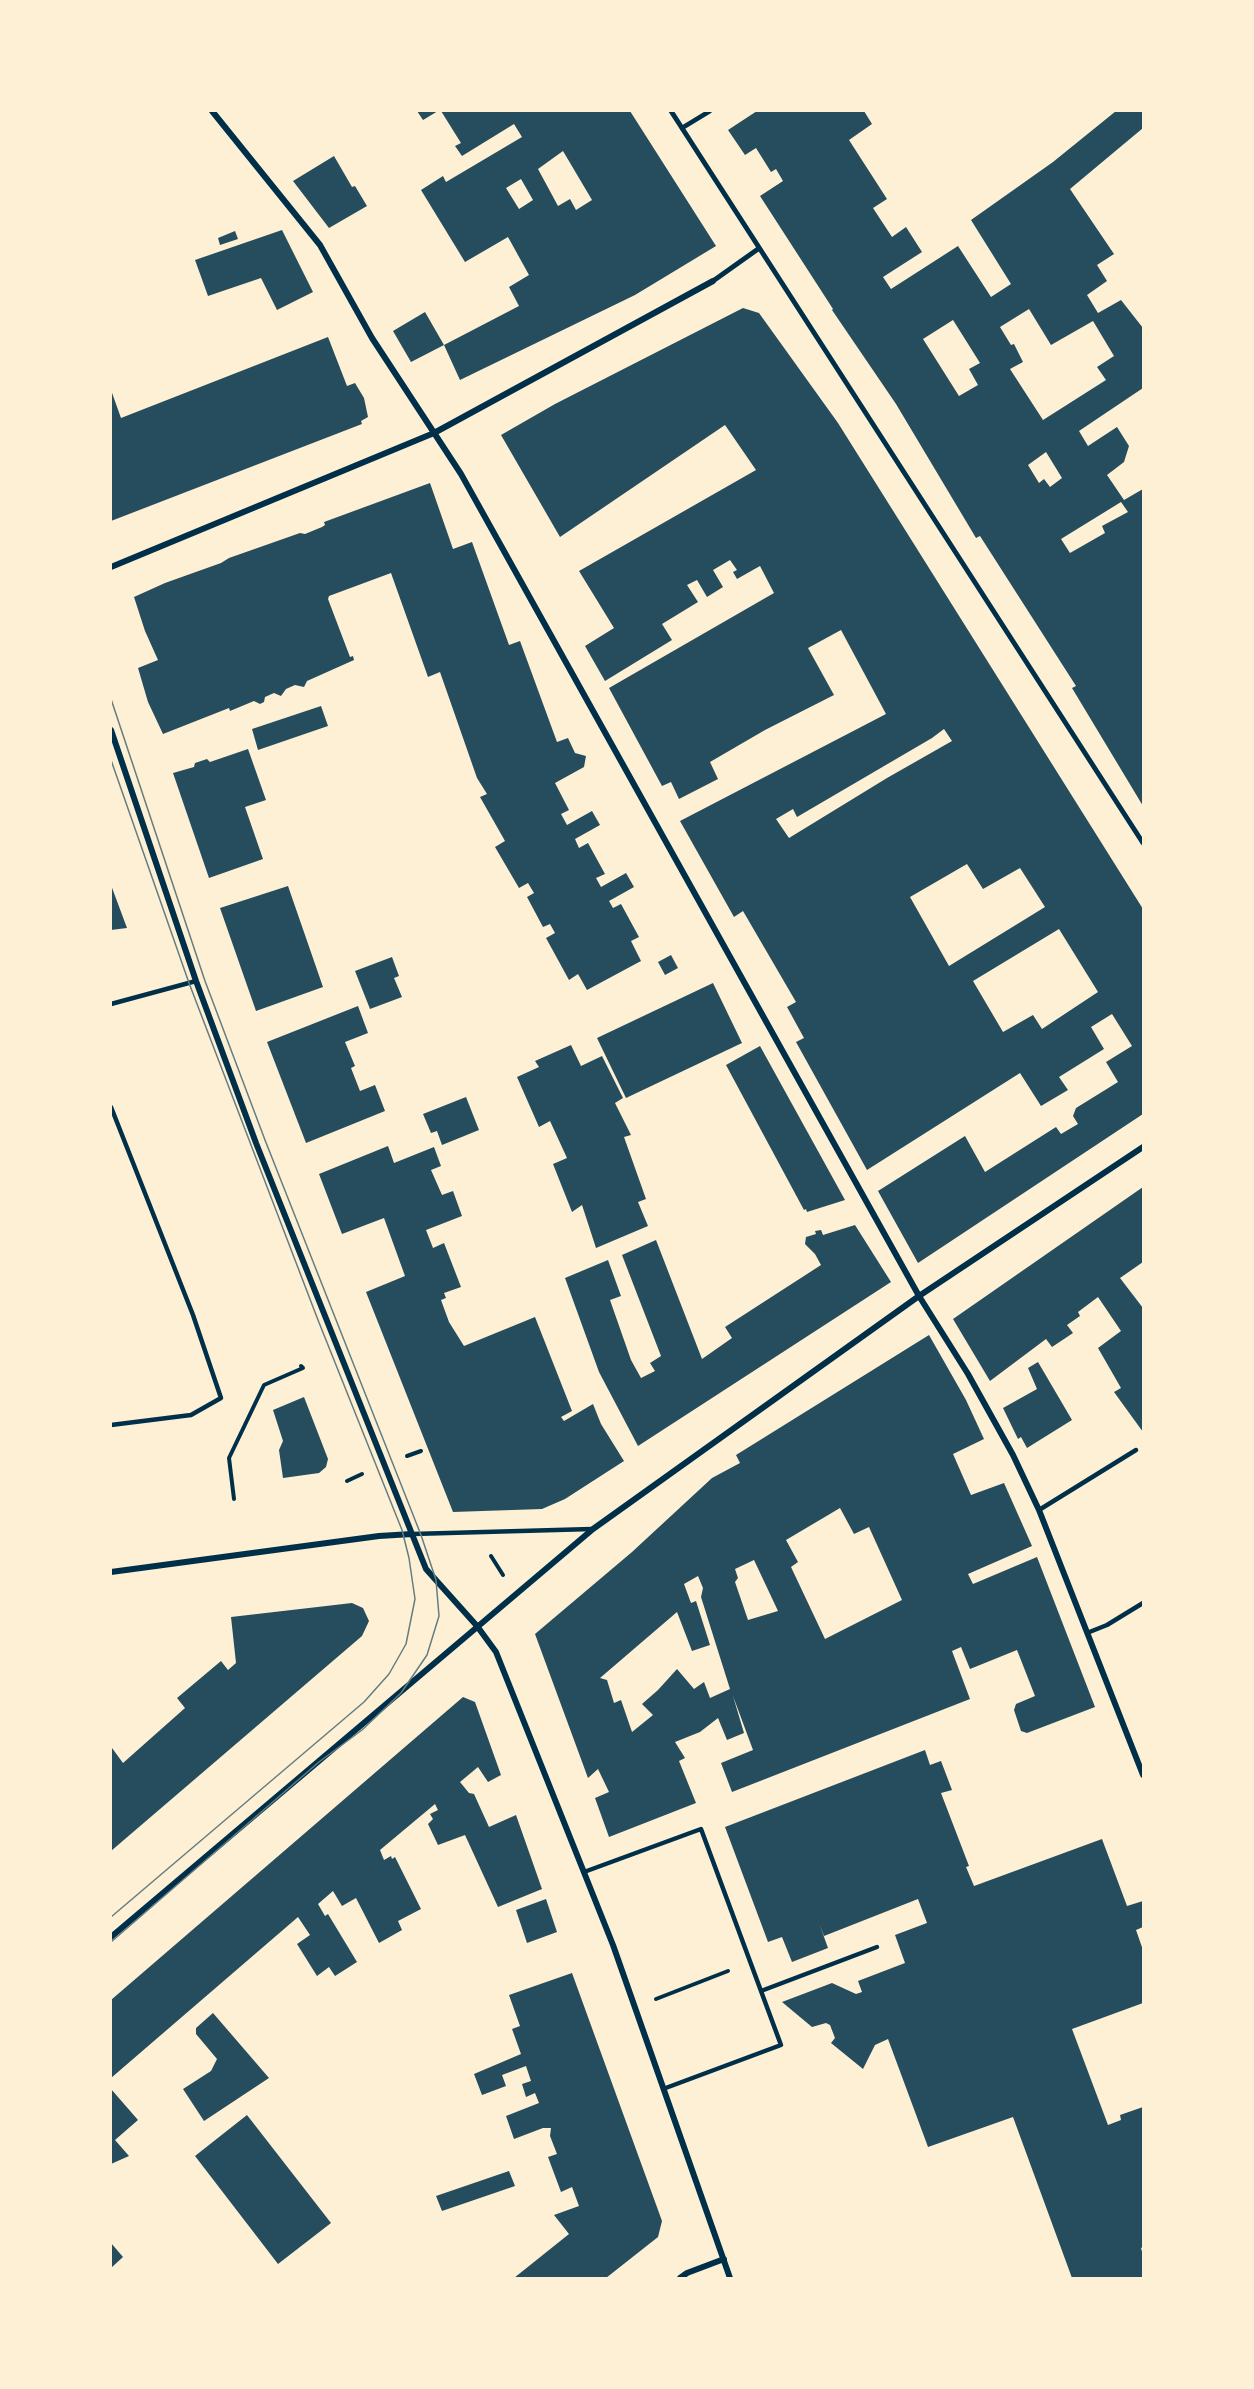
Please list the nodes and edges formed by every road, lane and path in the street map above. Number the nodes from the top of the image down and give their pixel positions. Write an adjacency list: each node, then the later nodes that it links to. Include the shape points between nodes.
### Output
1 (212, 111): 7 (street, via 320,245 372,338)
2 (671, 111): 4 (street)
3 (710, 111): 4 (lane)
4 (682, 128): 5 (street)
5 (758, 249): 6 (street); 10 (street)
6 (713, 280): 7 (street)
7 (434, 434): 8 (street); 15 (street, via 461,474)
8 (111, 567)
9 (111, 730): 11 (street)
10 (1142, 840)
11 (196, 981): 12 (lane); 23 (street, via 256,1143)
12 (111, 1004)
13 (111, 1107): 17 (lane, via 193,1315 220,1398 191,1415)
14 (1143, 1147): 15 (street)
15 (919, 1296): 20 (street, via 968,1374); 21 (street)
16 (301, 1366): 19 (path, via 264,1384 229,1458)
17 (111, 1425)
18 (1136, 1450): 20 (lane)
19 (234, 1498)
20 (1039, 1510): 28 (street)
21 (593, 1529): 22 (lane); 25 (street)
22 (484, 1533): 23 (lane); 25 (path, via 486,1548)
23 (412, 1534): 24 (street); 27 (street, via 426,1569)
24 (111, 1572)
25 (518, 1593): 27 (street)
26 (1143, 1603): 28 (lane)
27 (477, 1626): 30 (street, via 496,1652); 31 (street)
28 (1087, 1633): 29 (street)
29 (1143, 1775)
30 (584, 1872): 33 (lane, via 701,1829); 35 (street)
31 (111, 1937)
32 (877, 1947): 34 (lane)
33 (751, 1962): 34 (lane); 35 (path)
34 (761, 1991): 36 (lane, via 781,2045)
35 (634, 2007): 36 (street)
36 (663, 2089): 37 (street)
37 (724, 2259): 38 (street); 39 (street)
38 (680, 2278)
39 (730, 2278)

